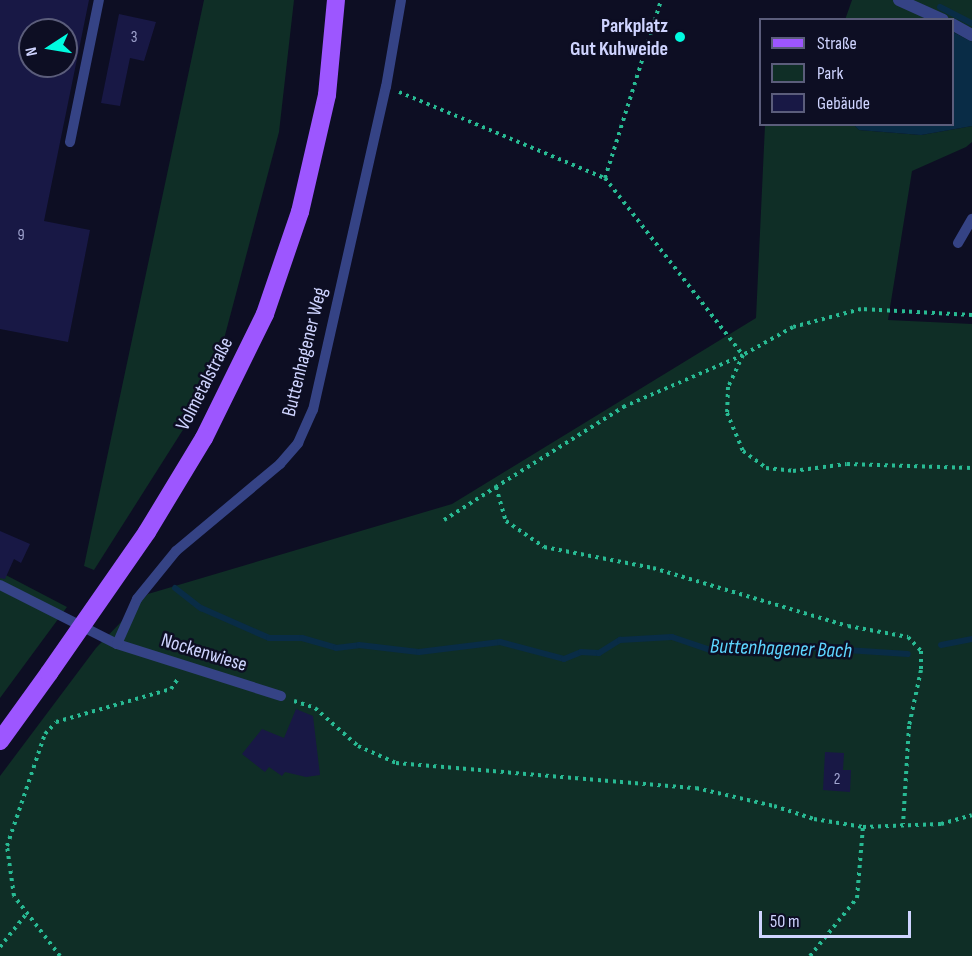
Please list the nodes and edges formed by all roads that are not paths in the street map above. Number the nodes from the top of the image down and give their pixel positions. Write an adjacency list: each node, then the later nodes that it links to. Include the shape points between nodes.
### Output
1 (99, 0): 8 (lane)
2 (336, 0): 14 (main road, Volmetalstraße, bridge, via 327,95 300,212 265,314 204,438 147,532)
3 (401, 0): 12 (lane, Buttenhagener Weg, via 386,87 313,410 298,442 266,477 176,551 137,599)
4 (899, 0): 5 (street)
5 (939, 18)
6 (954, 25): 7 (street)
7 (972, 35)
8 (70, 142)
9 (972, 219): 10 (lane)
10 (958, 243)
11 (0, 585): 12 (lane, Nockenwiese)
12 (117, 644): 13 (lane, Nockenwiese)
13 (281, 696)
14 (0, 741)

